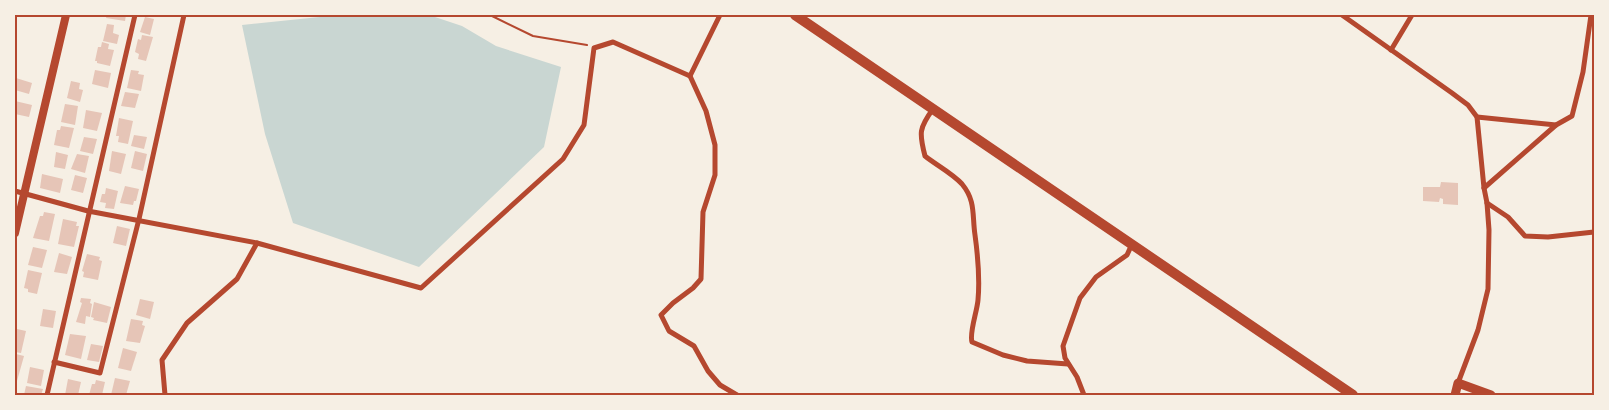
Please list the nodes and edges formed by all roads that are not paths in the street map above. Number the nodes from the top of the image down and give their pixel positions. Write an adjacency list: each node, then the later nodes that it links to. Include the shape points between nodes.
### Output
1 (66, 15): 16 (street)
2 (134, 15): 18 (street)
3 (184, 15): 19 (street)
4 (720, 15): 10 (street)
5 (795, 15): 11 (main road)
6 (1342, 15): 9 (street)
7 (1412, 15): 9 (street)
8 (1591, 15): 13 (street, via 1583,72 1572,116)
9 (1392, 50): 12 (street, via 1468,105)
10 (690, 76): 22 (street, via 613,42 594,48 584,125 564,159 420,288); 29 (street, via 706,111 715,145 715,175 703,212 701,280 661,316 668,332 694,346 720,385)
11 (933, 109): 23 (main road); 25 (street, via 921,130 924,156 960,182 970,195 974,208 979,278 976,317 970,336 972,342 1004,355)
12 (1477, 117): 13 (street); 14 (street)
13 (1556, 125): 14 (street)
14 (1484, 188): 17 (street)
15 (15, 191): 16 (street)
16 (24, 192): 18 (street); 21 (street)
17 (1487, 202): 20 (street, via 1508,217 1525,236); 26 (street, via 1488,289 1478,330)
18 (88, 211): 19 (street); 24 (street)
19 (139, 219): 22 (street); 24 (street, via 100,373)
20 (1594, 232)
21 (15, 233)
22 (257, 243): 28 (street, via 237,279 187,322 162,360)
23 (1132, 244): 25 (street, via 1127,255 1096,277 1080,298 1063,346); 31 (main road)
24 (54, 362): 27 (street)
25 (1068, 364): 30 (street)
26 (1458, 384): 32 (main road); 33 (main road)
27 (47, 395)
28 (164, 395)
29 (737, 395)
30 (1084, 395)
31 (1353, 395)
32 (1455, 395)
33 (1491, 395)

